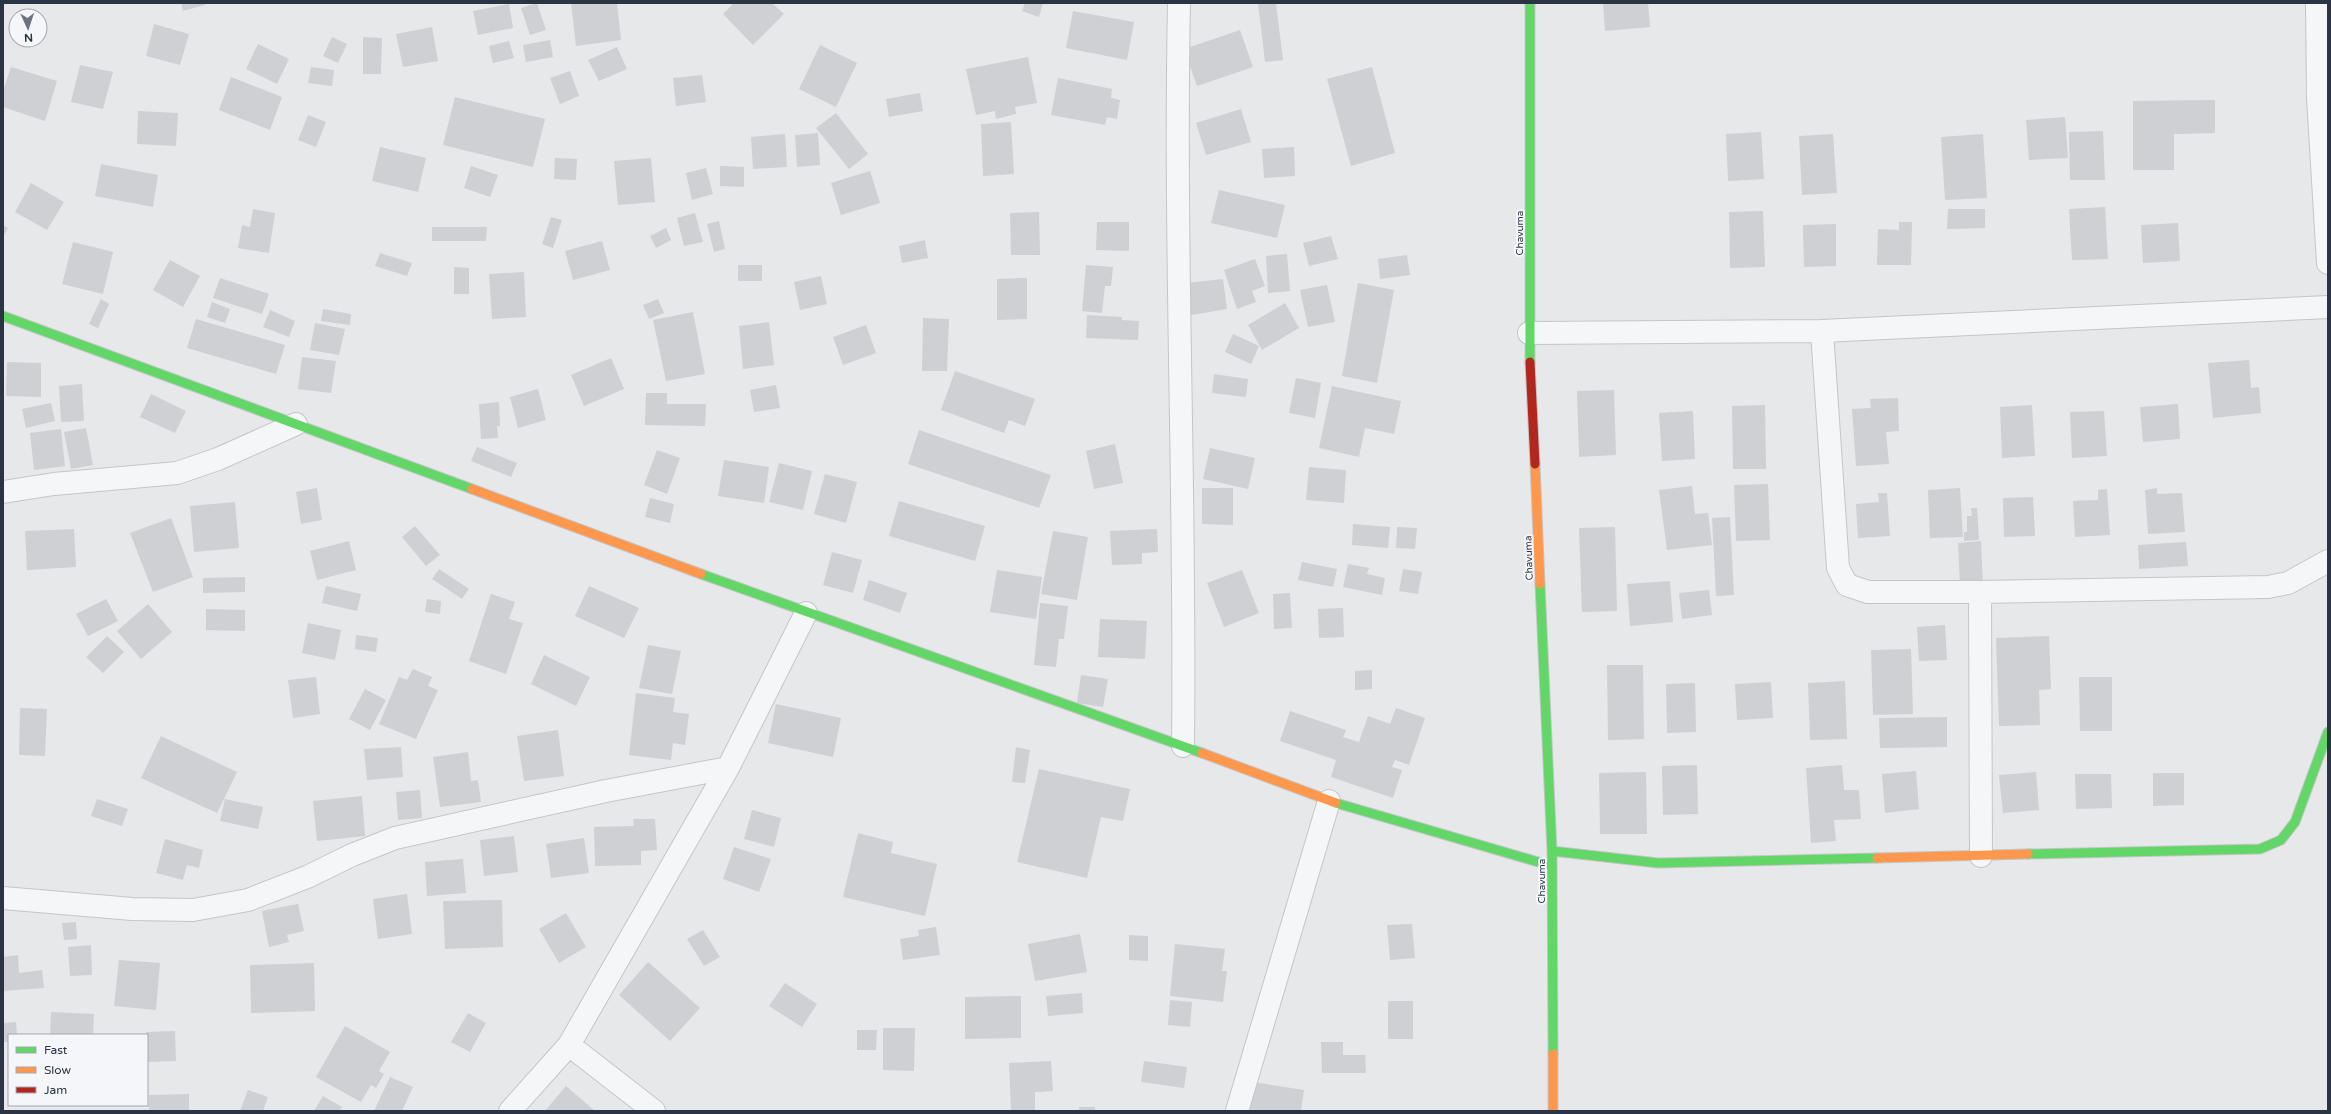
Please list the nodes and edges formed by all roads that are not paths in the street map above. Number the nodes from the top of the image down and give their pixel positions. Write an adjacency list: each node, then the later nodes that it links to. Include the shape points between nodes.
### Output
1 (1179, 3): 16 (street, via 1176,134 1185,630)
2 (1530, 3): 9 (street, Chavuma)
3 (2317, 3): 4 (street)
4 (2323, 98): 5 (street)
5 (2328, 263)
6 (2328, 307): 8 (street)
7 (3, 316): 10 (street)
8 (1822, 331): 9 (street); 13 (street, via 1838,568 1847,585 1868,592)
9 (1529, 333): 19 (street, Chavuma)
10 (296, 424): 11 (street, via 218,459 177,473 54,484); 14 (street)
11 (3, 492)
12 (2328, 561): 13 (street, via 2288,583 2268,587)
13 (1980, 592): 20 (street)
14 (806, 613): 16 (street); 17 (street)
15 (2328, 732): 20 (street, via 2295,822 2281,840 2260,849)
16 (1183, 746): 18 (street)
17 (728, 768): 22 (street, via 606,791 395,838 248,900 193,910 140,910); 23 (street)
18 (1329, 800): 21 (street); 26 (street)
19 (1552, 851): 20 (street, via 1658,863); 21 (street, Chavuma)
20 (1982, 856)
21 (1552, 866): 27 (street, Chavuma)
22 (3, 898)
23 (569, 1045): 24 (street); 25 (street)
24 (510, 1111)
25 (654, 1111)
26 (1237, 1111)
27 (1553, 1111)

